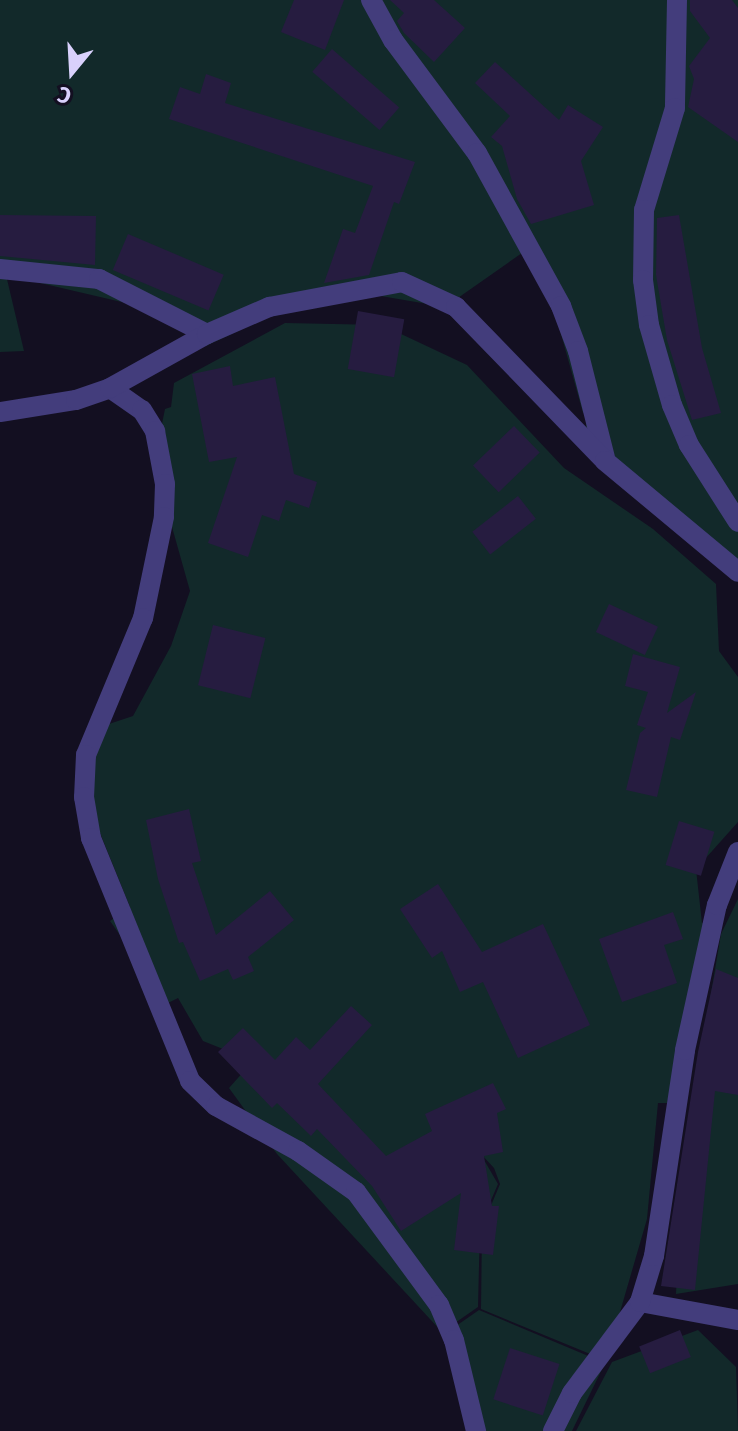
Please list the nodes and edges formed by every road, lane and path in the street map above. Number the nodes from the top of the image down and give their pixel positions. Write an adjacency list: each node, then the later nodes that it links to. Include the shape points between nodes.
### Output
1 (371, 0): 7 (street, via 393,40 477,153 561,306 578,351)
2 (677, 0): 8 (street, via 675,108 644,210 643,280 649,325 672,405 689,445)
3 (0, 269): 4 (street, via 99,279)
4 (207, 334): 5 (street); 7 (street, via 269,307 402,282 456,307)
5 (110, 388): 6 (street, via 76,400); 13 (street, via 142,410 155,431 165,484 164,517 143,618 86,755 84,797 91,838 190,1081 216,1106 298,1151 356,1192 439,1305 454,1340)
6 (0, 412)
7 (605, 461): 9 (street)
8 (738, 522)
9 (738, 572)
10 (738, 852): 11 (street, via 717,905 685,1050 654,1256)
11 (640, 1302): 12 (street); 14 (street, via 572,1393)
12 (738, 1320)
13 (476, 1431)
14 (553, 1431)

